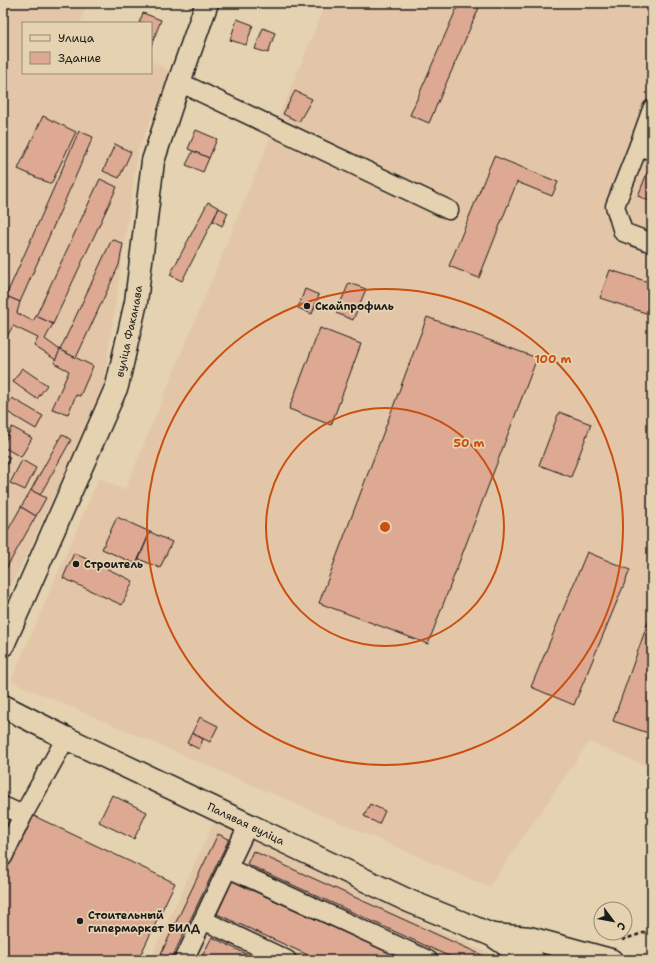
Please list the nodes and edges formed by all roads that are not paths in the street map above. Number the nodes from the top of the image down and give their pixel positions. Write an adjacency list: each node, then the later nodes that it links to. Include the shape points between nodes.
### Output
1 (207, 3): 2 (main road, вуліца Факанава)
2 (179, 82): 5 (lane); 7 (main road, вуліца Факанава, via 153,161 136,302 117,386)
3 (652, 109): 4 (lane)
4 (645, 148): 6 (lane, via 615,206 623,232)
5 (450, 210)
6 (652, 243)
7 (3, 645)
8 (3, 706): 9 (main road, Палявая вуліца)
9 (66, 738): 11 (lane); 12 (main road, Палявая вуліца)
10 (3, 806): 11 (lane)
11 (23, 815): 13 (lane)
12 (248, 825): 14 (lane); 16 (main road, Палявая вуліца, via 409,901)
13 (3, 857)
14 (228, 868): 15 (lane); 19 (lane)
15 (203, 920): 17 (lane); 18 (lane)
16 (492, 935): 20 (main road, Палявая вуліца, via 524,957); 21 (main road, Палявая вуліца, via 530,938)
17 (184, 960)
18 (287, 960)
19 (428, 960)
20 (533, 960)
21 (611, 960)

